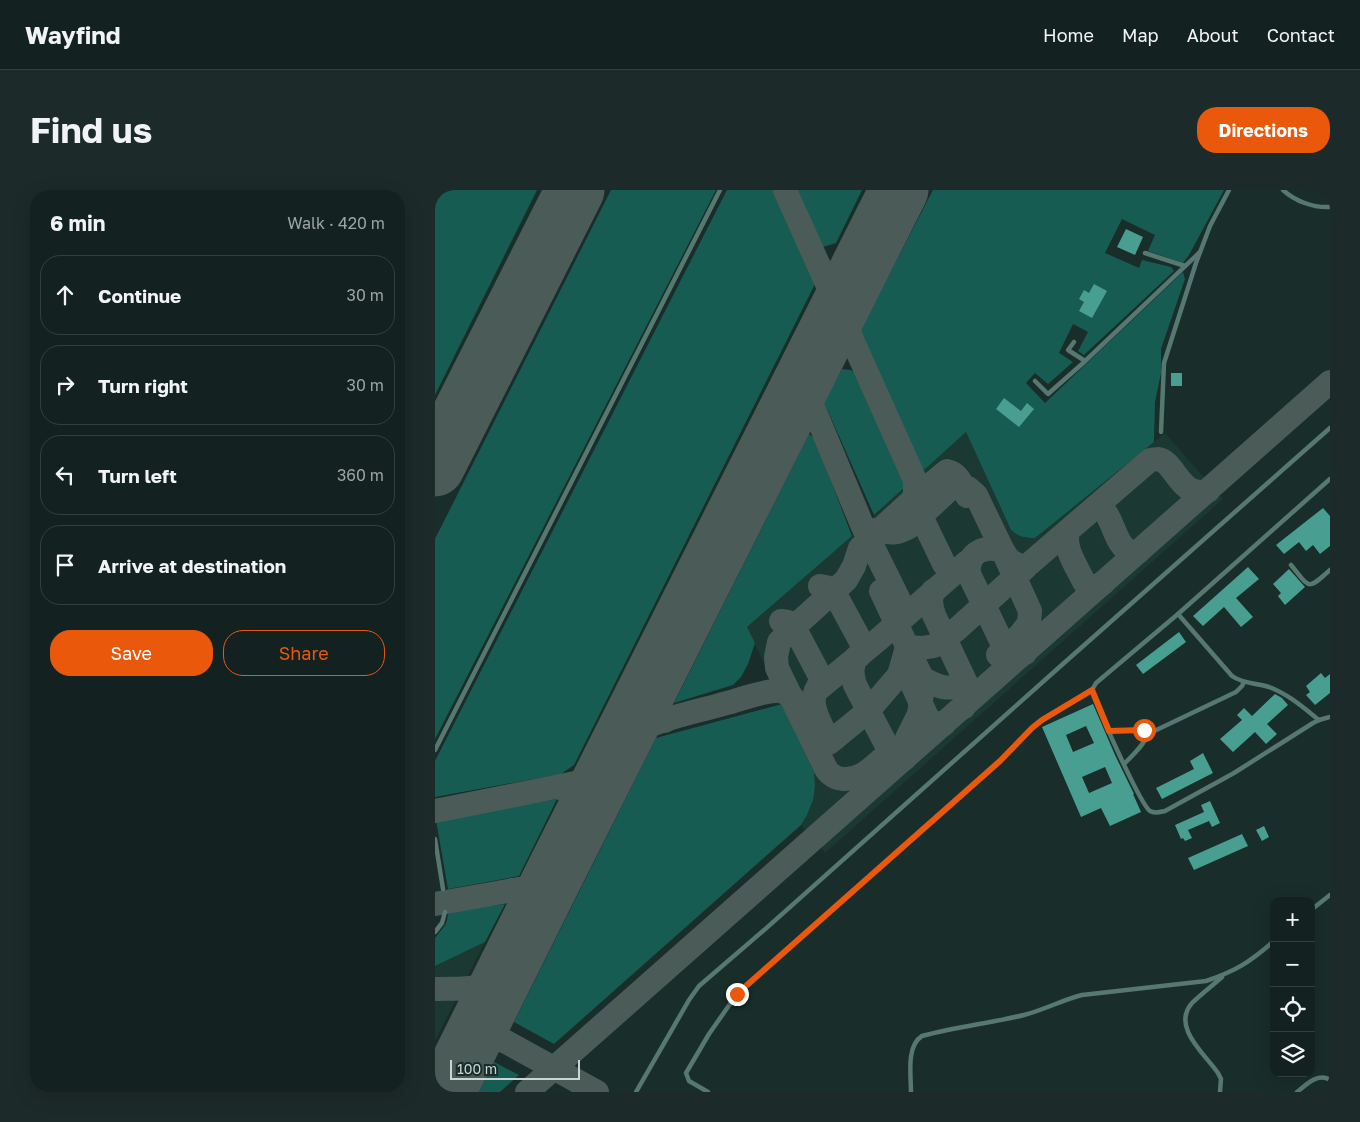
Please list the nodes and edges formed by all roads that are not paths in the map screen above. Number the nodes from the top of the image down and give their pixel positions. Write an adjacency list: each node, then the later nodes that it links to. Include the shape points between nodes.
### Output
1 (720, 190): 23 (lane)
2 (1229, 190): 5 (lane)
3 (1283, 190): 4 (lane, via 1305,203)
4 (1330, 208)
5 (1201, 251): 7 (lane); 12 (lane, via 1164,363)
6 (1145, 253): 7 (lane)
7 (1185, 266): 9 (lane)
8 (1074, 342): 9 (lane, via 1069,350)
9 (1085, 361): 10 (lane, via 1048,394)
10 (1035, 381)
11 (1330, 428): 34 (lane, via 699,986)
12 (1161, 432)
13 (1330, 479): 16 (lane)
14 (1291, 565): 15 (lane, via 1310,585)
15 (1330, 570)
16 (1178, 614): 17 (lane, via 1232,676); 18 (lane, via 1096,683)
17 (1245, 682): 20 (lane, via 1278,691); 22 (lane, via 1235,692)
18 (1092, 690): 21 (lane); 35 (lane, via 1032,728 1000,761 737,994 687,1073 689,1081)
19 (1330, 717): 20 (lane)
20 (1319, 720): 24 (lane, via 1233,773 1158,813 1153,813 1144,804)
21 (1109, 731): 22 (lane, via 1144,730); 24 (lane)
22 (1149, 734): 24 (lane)
23 (435, 750)
24 (1124, 764)
25 (435, 839): 26 (lane)
26 (443, 889)
27 (1330, 895): 28 (lane)
28 (1315, 907)
29 (445, 912): 30 (lane)
30 (435, 932)
31 (1273, 942): 32 (lane, via 1254,958)
32 (1225, 974): 36 (lane, via 1206,981 1083,995 1026,1015 922,1036 912,1050); 37 (lane, via 1191,1005 1185,1022 1187,1032 1221,1079)
33 (1330, 1080): 38 (lane, via 1319,1077)
34 (636, 1092)
35 (708, 1092)
36 (911, 1092)
37 (1220, 1092)
38 (1297, 1092)

